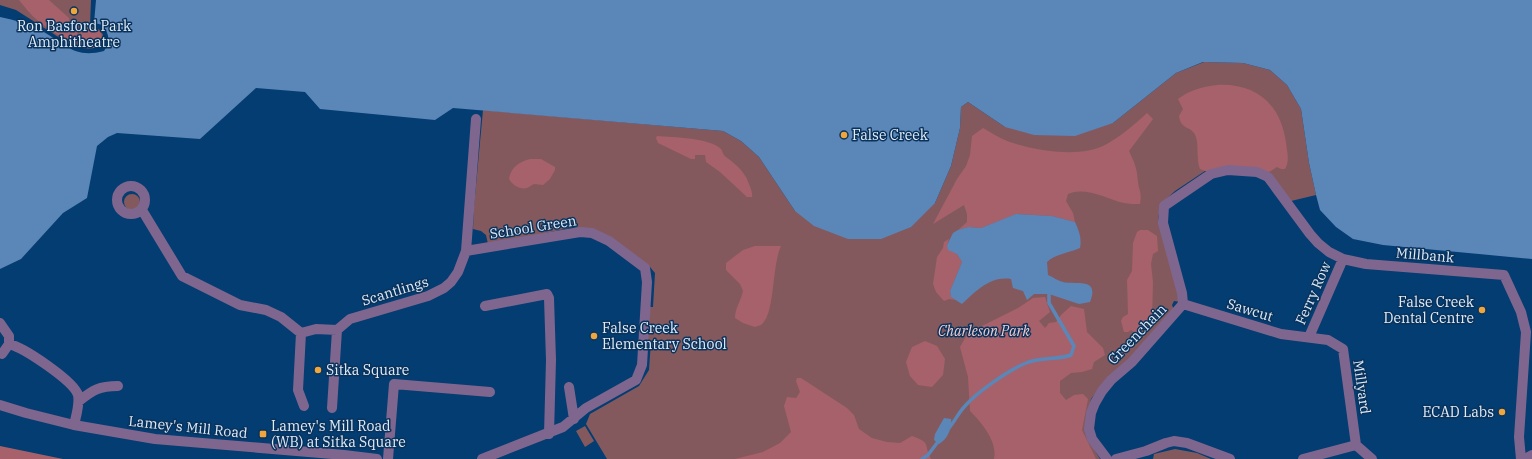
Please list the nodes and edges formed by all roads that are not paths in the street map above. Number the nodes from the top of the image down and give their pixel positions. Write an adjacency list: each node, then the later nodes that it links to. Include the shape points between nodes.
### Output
1 (476, 119): 3 (street, Scantlings)
2 (142, 210): 9 (street, via 182,276 240,306 266,310 281,317)
3 (466, 251): 8 (street, Scantlings, via 458,272 444,288 428,296 350,319); 20 (street, School Green, via 580,232 592,233 609,241 645,268 647,282 642,365 636,380 586,408)
4 (1343, 259): 5 (street, Greenchain, via 1329,252 1310,234 1268,177 1257,172 1220,171 1211,174 1164,206 1163,223); 10 (street, Ferry Row); 34 (street, Millbank, via 1366,264 1504,275 1521,312 1526,332 1519,437)
5 (1183, 304): 10 (street, Sawcut, via 1281,334); 29 (street, Greenchain, via 1132,362 1111,380 1095,403 1089,428 1092,439)
6 (485, 306): 22 (street, via 547,294 549,298)
7 (0, 323): 11 (street, via 9,336)
8 (337, 330): 9 (street, via 316,329); 19 (street)
9 (301, 334): 18 (street, via 298,390)
10 (1309, 337): 23 (street, Millyard, via 1328,340 1343,348)
11 (9, 344): 12 (street); 16 (street, via 17,346 69,382 75,389)
12 (2, 354)
13 (118, 386): 16 (street, via 104,386)
14 (569, 387): 20 (street)
15 (490, 392): 27 (street, via 394,384)
16 (79, 401): 21 (street)
17 (0, 405): 21 (street, Lamey's Mill Road)
18 (304, 406)
19 (332, 408)
20 (574, 420): 22 (street)
21 (74, 425): 26 (street, Lamey's Mill Road, via 155,439)
22 (549, 434): 28 (street)
23 (1356, 446): 32 (street); 33 (street)
24 (1146, 455): 30 (street); 31 (street, via 1166,442 1180,441)
25 (1532, 455): 35 (street)
26 (377, 459)
27 (388, 459)
28 (482, 459)
29 (1107, 459)
30 (1116, 459)
31 (1230, 459)
32 (1303, 459)
33 (1372, 459)
34 (1521, 459)
35 (1525, 459)

